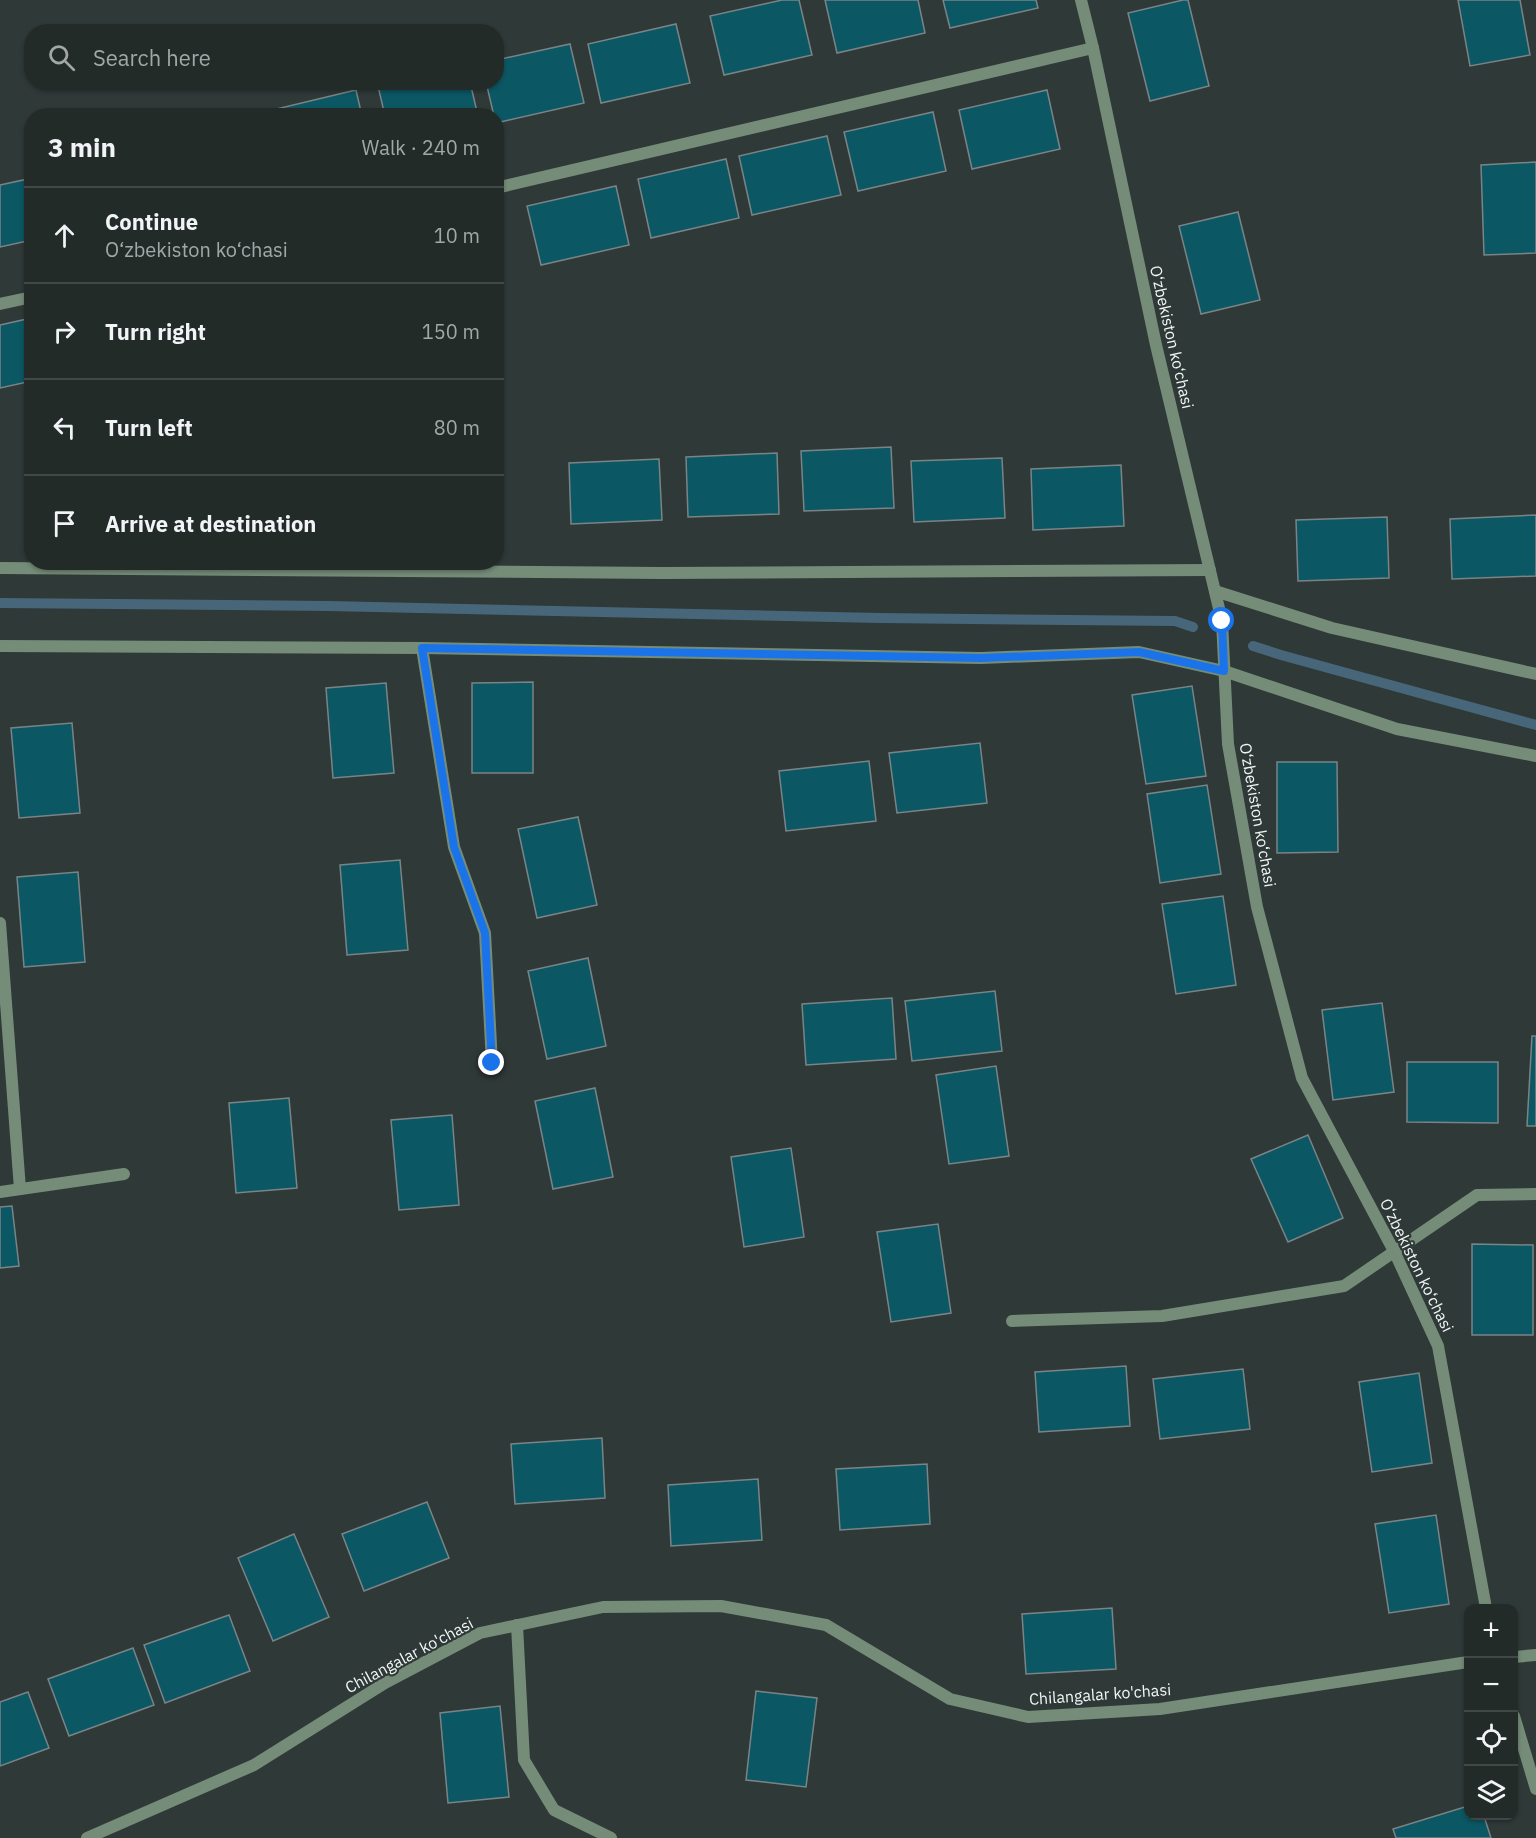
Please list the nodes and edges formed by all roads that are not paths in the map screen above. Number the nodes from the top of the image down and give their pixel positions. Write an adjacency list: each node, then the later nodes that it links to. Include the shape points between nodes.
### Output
1 (1081, 0): 2 (street, O‘zbekiston ko‘chasi)
2 (1094, 48): 3 (street); 9 (street, O‘zbekiston ko‘chasi, via 1154,333)
3 (504, 186)
4 (24, 299): 5 (street)
5 (0, 304)
6 (0, 568): 7 (street)
7 (24, 568)
8 (265, 570): 9 (street, via 662,573)
9 (1210, 570): 10 (street, O‘zbekiston ko‘chasi)
10 (1215, 591): 13 (street, O‘zbekiston ko‘chasi, via 1222,621); 14 (street, via 1332,628)
11 (0, 646): 12 (street)
12 (422, 648): 13 (street, via 981,658 1139,652); 17 (street, via 454,847 485,933)
13 (1224, 671): 15 (street, via 1397,729); 22 (street, O‘zbekiston ko‘chasi, via 1228,744 1257,907 1302,1078)
14 (1536, 674)
15 (1536, 756)
16 (0, 923): 19 (street)
17 (492, 1063)
18 (124, 1174): 19 (street)
19 (20, 1189): 20 (street)
20 (0, 1192)
21 (1536, 1194): 22 (street, via 1477,1195)
22 (1395, 1253): 23 (street, via 1344,1287 1162,1316); 24 (street, O‘zbekiston ko‘chasi, via 1438,1346)
23 (1012, 1321)
24 (1485, 1604)
25 (517, 1625): 28 (street, Chilangalar ko'chasi, via 603,1607 721,1606 826,1625 950,1699 1028,1717 1160,1708); 31 (street, Chilangalar ko'chasi, via 480,1633 385,1683 254,1765); 32 (street, via 524,1760 554,1810)
26 (1536, 1655): 27 (street)
27 (1518, 1657)
28 (1464, 1663)
29 (1518, 1729): 30 (street)
30 (1536, 1789)
31 (87, 1838)
32 (611, 1838)

